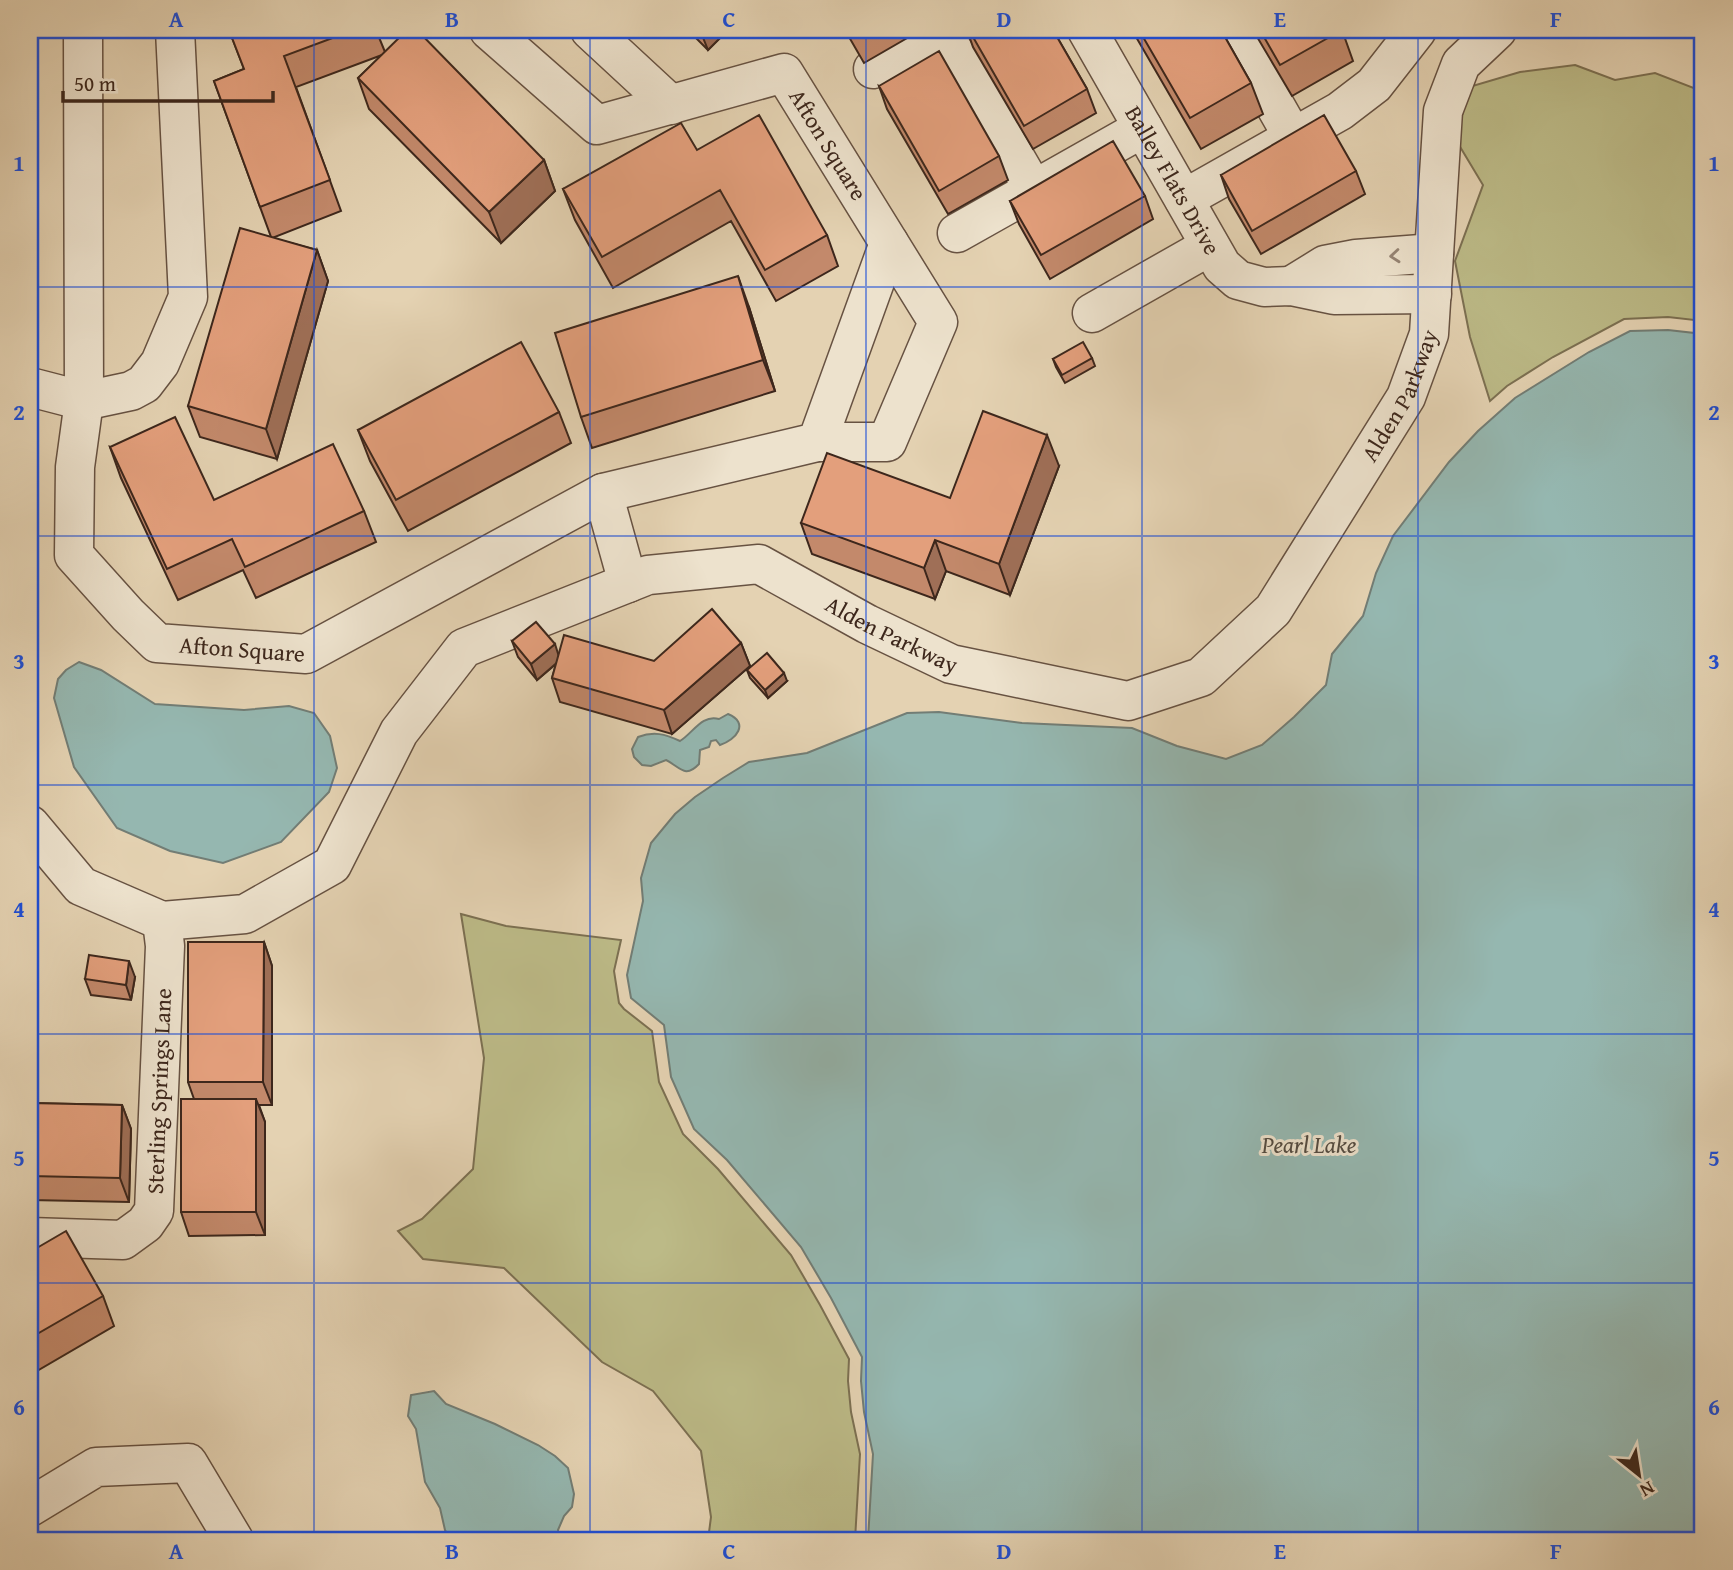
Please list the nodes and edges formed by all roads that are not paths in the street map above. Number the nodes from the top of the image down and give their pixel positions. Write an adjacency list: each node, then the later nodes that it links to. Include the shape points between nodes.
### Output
1 (83, 30): 24 (street, Afton Square)
2 (175, 30): 24 (street, via 188,298 160,363 144,384)
3 (489, 30): 11 (street, Afton Square, via 597,125)
4 (590, 30): 11 (street)
5 (943, 30): 10 (street); 14 (street)
6 (1087, 30): 12 (street, Balley Flats Drive)
7 (1231, 30): 13 (street)
8 (1417, 30): 13 (street, via 1374,85 1340,111)
9 (1497, 30): 19 (street, Alden Parkway, via 1461,64 1443,111)
10 (873, 69)
11 (671, 105): 17 (street, Afton Square, via 784,73)
12 (1143, 128): 14 (street); 15 (street, Balley Flats Drive)
13 (1293, 137): 15 (street)
14 (1034, 190): 16 (street)
15 (1184, 199): 18 (street, Balley Flats Drive)
16 (957, 233)
17 (889, 243): 25 (street); 25 (street, Afton Square, via 938,322 887,442)
18 (1210, 246): 20 (street, Balley Flats Drive, via 1238,280 1264,287); 22 (street)
19 (1434, 253): 20 (street, one-way to 20, via 1325,265); 21 (street, Alden Parkway)
20 (1291, 286): 21 (street, Balley Flats Drive, via 1334,295)
21 (1432, 294): 27 (street, Alden Parkway, via 1429,334 1406,397 1273,610 1201,677 1128,701 951,664 867,624 760,564)
22 (1092, 313)
23 (30, 387): 24 (street)
24 (85, 401): 26 (street, Afton Square, via 75,467 74,555 157,643 306,654)
25 (817, 442): 26 (street, Afton Square)
26 (614, 489): 27 (street)
27 (638, 579): 29 (street, Alden Parkway, via 464,648 399,732 332,865 245,914)
28 (30, 825): 29 (street, Alden Parkway, via 81,886)
29 (163, 934): 30 (street, Sterling Springs Lane, via 154,1211 124,1240)
30 (30, 1237)
31 (30, 1507): 32 (street, via 96,1467 188,1463)
32 (234, 1540)

